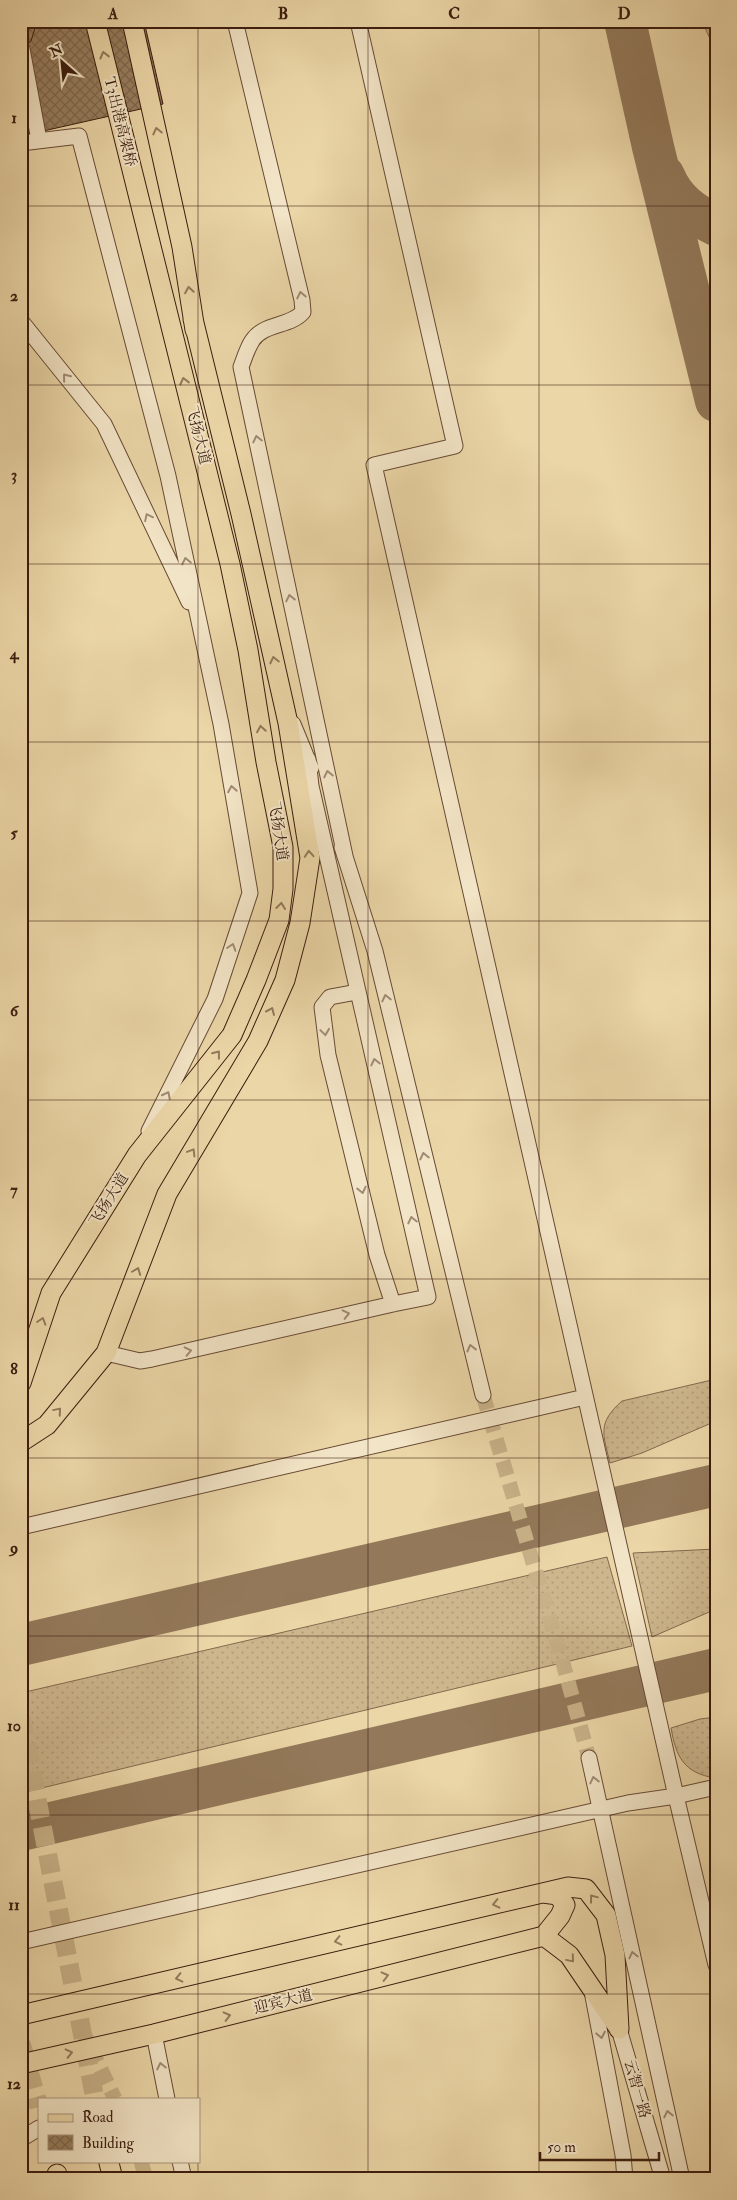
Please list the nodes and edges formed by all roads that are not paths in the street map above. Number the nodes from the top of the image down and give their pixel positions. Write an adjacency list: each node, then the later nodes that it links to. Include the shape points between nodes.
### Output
1 (96, 21): 8 (main road, T3出港高架桥, one-way to 1)
2 (132, 21): 9 (main road, one-way to 2, via 182,247)
3 (235, 21): 15 (street, one-way to 3, via 241,367 252,340 269,328 297,319 303,312)
4 (358, 21): 22 (street, via 455,446 374,465)
5 (22, 49): 6 (street)
6 (39, 140): 7 (street); 12 (street, one-way to 6, via 168,476 79,136)
7 (21, 143)
8 (144, 222): 11 (main road, 飞扬大道, one-way to 8)
9 (193, 319): 11 (main road); 13 (main road, one-way to 9)
10 (21, 321): 12 (street, one-way to 10, via 104,424)
11 (230, 564): 17 (main road, 飞扬大道, one-way to 11, via 232,1035 279,920 283,848)
12 (199, 624): 17 (street, one-way to 12, via 215,999 250,894 221,724)
13 (282, 698): 14 (street); 19 (main road, one-way to 13, via 167,1194 258,1041 285,980 300,923 310,858)
14 (308, 759): 15 (street); 16 (street, via 311,786)
15 (345, 856): 21 (street, one-way to 15, via 375,951)
16 (357, 992): 18 (street, one-way to 18, via 330,997 322,1008 328,1056 377,1255); 18 (street, one-way to 16, via 428,1298)
17 (137, 1155): 20 (main road, 飞扬大道, one-way to 17, via 52,1293)
18 (393, 1304): 19 (street, one-way to 18, via 140,1361)
19 (106, 1353): 23 (main road, one-way to 19, via 47,1425)
20 (21, 1383)
21 (483, 1395)
22 (585, 1398): 24 (street); 27 (street)
23 (21, 1442)
24 (21, 1527)
25 (589, 1758): 46 (street, one-way to 25)
26 (716, 1787): 27 (street)
27 (676, 1796): 30 (street, via 628,1803); 31 (street)
28 (543, 1893): 29 (main road, via 558,1895 565,1905); 33 (main road, one-way to 33); 34 (main road, one-way to 28, via 614,1955 606,1915 586,1889 568,1887)
29 (544, 1936): 32 (main road, one-way to 32, via 569,1955); 35 (main road, 迎宾大道, one-way to 29)
30 (21, 1942)
31 (716, 1966)
32 (592, 1987): 34 (main road); 43 (street, one-way to 43)
33 (21, 2015)
34 (619, 2029): 41 (street, 云智一路)
35 (154, 2034): 36 (main road, 迎宾大道, one-way to 35); 37 (street, one-way to 35)
36 (21, 2064)
37 (168, 2098)
38 (38, 2129): 39 (street)
39 (21, 2140)
40 (180, 2162): 42 (street)
41 (658, 2162): 44 (street); 45 (street, 云智一路)
42 (184, 2179)
43 (625, 2179)
44 (657, 2179)
45 (662, 2179)
46 (682, 2179)

